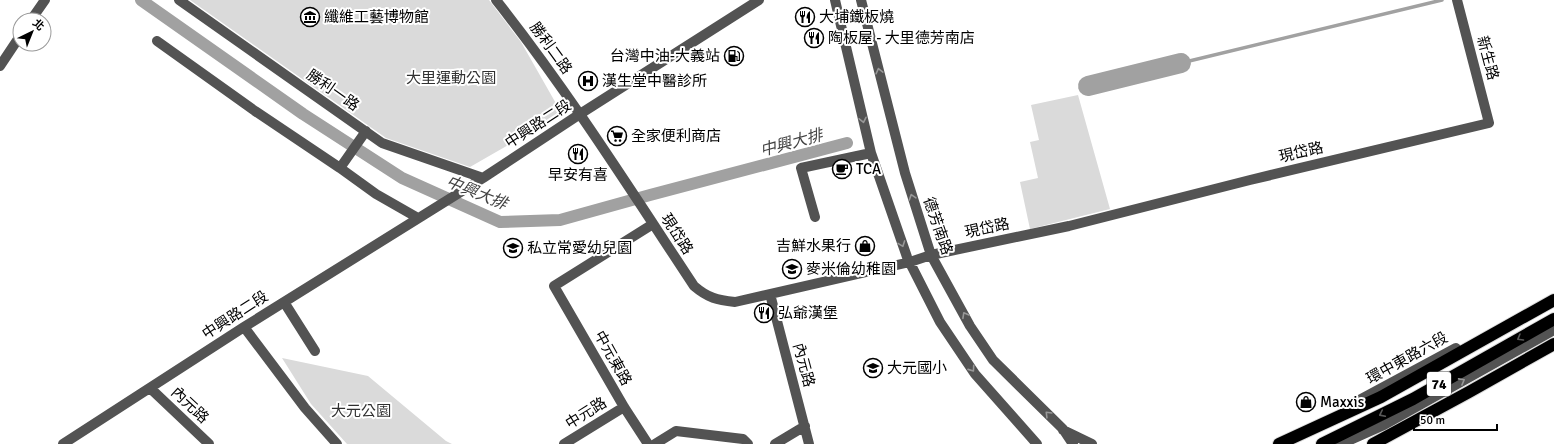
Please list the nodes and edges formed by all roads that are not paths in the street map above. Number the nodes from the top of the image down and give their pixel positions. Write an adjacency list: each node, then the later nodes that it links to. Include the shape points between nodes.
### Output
1 (45, 0): 8 (street)
2 (179, 0): 14 (street, 勝利一路)
3 (496, 0): 12 (street, 勝利二路)
4 (759, 0): 12 (street, 中興路二段)
5 (835, 0): 15 (street, one-way to 15)
6 (861, 0): 21 (street, 德芳南路, one-way to 6, via 905,173)
7 (1457, 0): 13 (street, 新生路)
8 (37, 12)
9 (157, 41): 16 (street)
10 (12, 48): 11 (street)
11 (0, 66)
12 (580, 114): 17 (street, 中興路二段); 20 (street, 現岱路)
13 (1489, 123): 21 (street, 現岱路, via 1069,226)
14 (366, 131): 16 (street); 17 (street, 勝利一路, via 382,143)
15 (870, 153): 19 (street, via 801,168); 22 (street, one-way to 22)
16 (340, 168): 18 (street, via 376,194)
17 (483, 178): 18 (street, 中興路二段)
18 (422, 216): 26 (street, 中興路二段)
19 (815, 217)
20 (653, 224): 23 (street, 現岱路, via 701,293 713,299 735,302); 33 (street, 中元東路, via 554,286)
21 (931, 255): 22 (street, 現岱路); 35 (street, 德芳南路, one-way to 21, via 994,360 970,326)
22 (910, 262): 23 (street, 現岱路); 45 (street, one-way to 45, via 940,322 975,374)
23 (770, 294): 34 (street, 內元路)
24 (1554, 294): 48 (street, 環中東路六段, via 1375,392)
25 (1554, 300): 49 (highway, via 1381,397)
26 (284, 302): 28 (street, 中興路二段); 31 (street)
27 (1554, 319): 50 (highway, 74, one-way to 50, via 1413,399)
28 (244, 327): 32 (street, 中興路二段); 38 (street, via 305,408)
29 (1554, 330): 51 (street, one-way to 29, via 1384,424)
30 (1554, 344): 52 (highway, 74)
31 (315, 351)
32 (150, 388): 36 (street, 中興路二段); 37 (street, 內元路)
33 (624, 407): 39 (street, 中元路); 40 (street, 中元東路)
34 (805, 426): 43 (street); 44 (street, 內元路)
35 (1063, 429): 46 (street, 德芳南路); 47 (street)
36 (63, 444)
37 (209, 444)
38 (337, 444)
39 (564, 444)
40 (648, 444)
41 (654, 444): 42 (street, via 676,431 743,439)
42 (748, 444)
43 (775, 444)
44 (809, 444)
45 (1037, 444)
46 (1073, 444)
47 (1092, 444)
48 (1271, 444)
49 (1279, 444)
50 (1322, 444)
51 (1341, 444)
52 (1373, 444)

